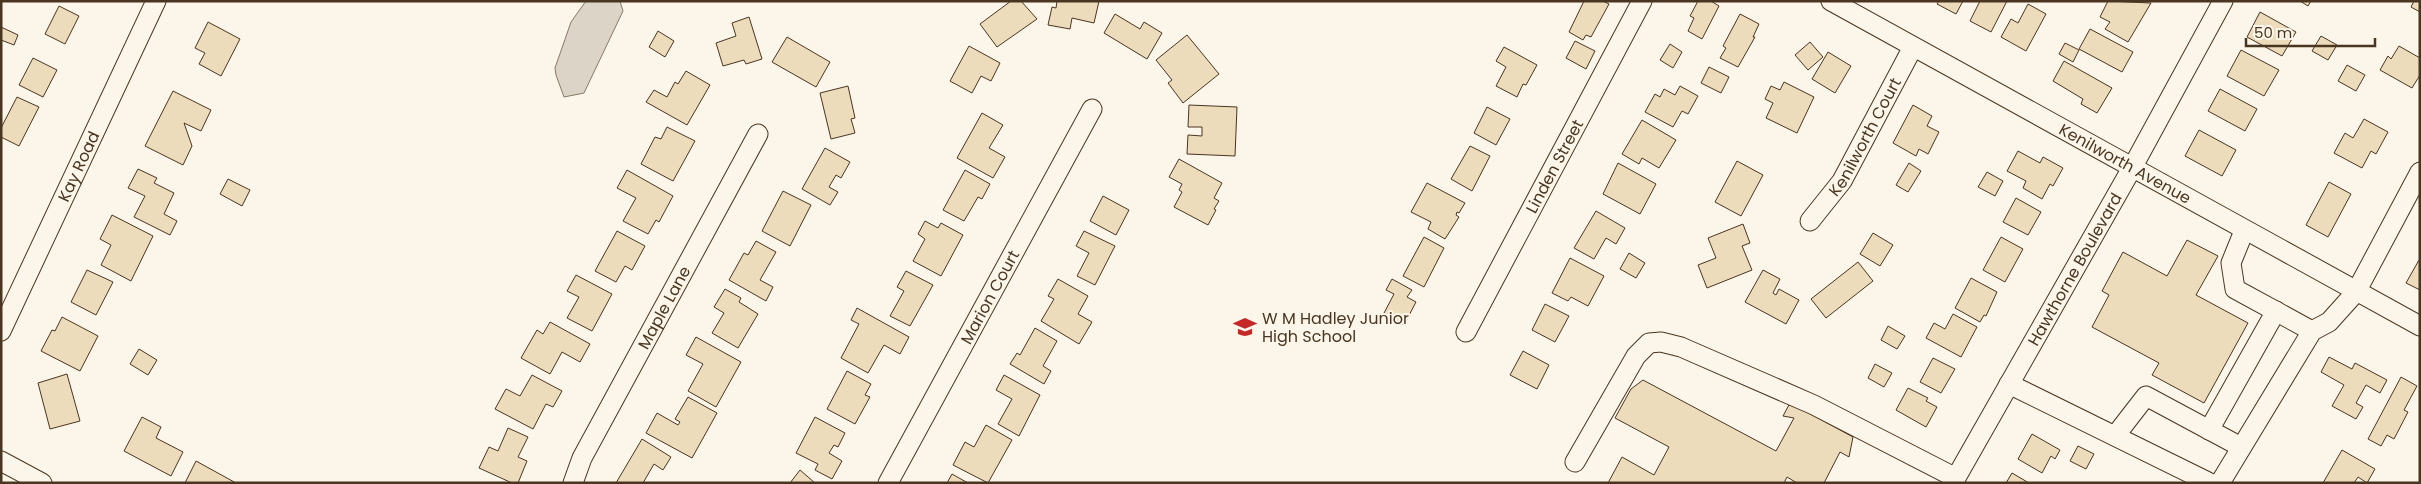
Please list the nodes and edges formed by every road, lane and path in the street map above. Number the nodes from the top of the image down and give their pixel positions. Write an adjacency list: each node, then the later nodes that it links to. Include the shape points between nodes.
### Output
1 (156, 1): 15 (street, Kay Road)
2 (1642, 1): 17 (street, Linden Street)
3 (1831, 1): 5 (street, Kenilworth Avenue)
4 (2223, 1): 8 (street, Hawthorne Boulevard)
5 (1913, 47): 8 (street, Kenilworth Avenue); 10 (street, Kenilworth Court, via 1842,181)
6 (1092, 109): 27 (street, Marion Court)
7 (758, 134): 26 (street, Maple Lane, via 582,458)
8 (2132, 168): 11 (street, Kenilworth Avenue); 18 (street, Hawthorne Boulevard)
9 (2420, 172): 12 (street)
10 (1810, 221)
11 (2244, 231): 12 (street, Kenilworth Avenue); 13 (street, via 2231,263 2236,289)
12 (2356, 292): 14 (street, Kenilworth Avenue); 16 (street, via 2330,322)
13 (2276, 312): 16 (street); 19 (street)
14 (2420, 326)
15 (1, 331)
16 (2312, 331): 21 (street)
17 (1466, 332)
18 (2009, 384): 20 (street); 24 (street, Hawthorne Boulevard)
19 (2209, 430): 20 (street, via 2146,396); 21 (street)
20 (2114, 436): 28 (street)
21 (2241, 447): 29 (street)
22 (1, 461): 25 (street)
23 (1575, 462): 24 (street, via 1636,356 1649,343 1661,342 1681,347 1814,405)
24 (1955, 480)
25 (42, 483)
26 (573, 483)
27 (888, 483)
28 (2210, 483)
29 (2220, 483)

